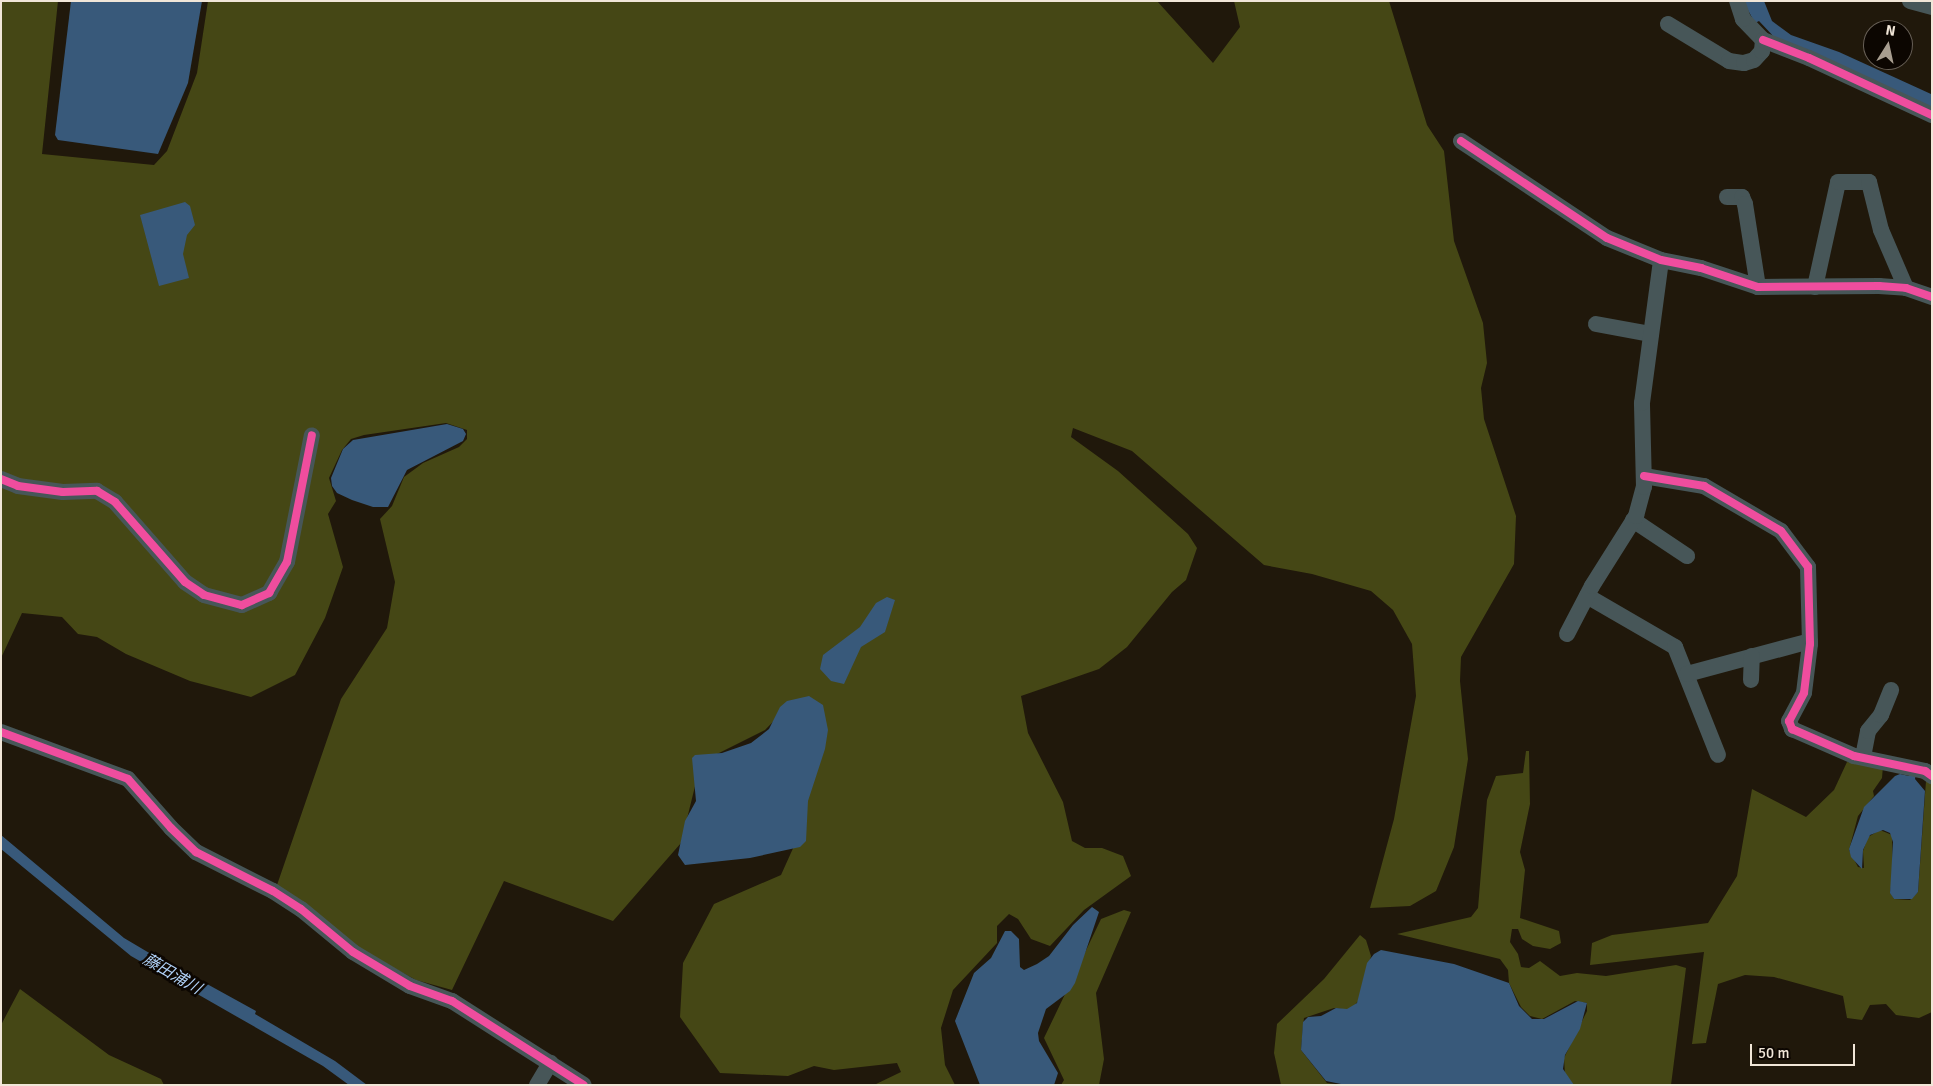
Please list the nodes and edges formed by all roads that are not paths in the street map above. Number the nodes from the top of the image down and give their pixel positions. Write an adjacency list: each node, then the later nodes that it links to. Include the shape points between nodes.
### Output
1 (1737, 1): 5 (street, via 1743,19)
2 (1910, 1): 3 (street)
3 (1932, 7)
4 (1668, 24): 5 (street, via 1736,62 1754,60 1762,51)
5 (1763, 40): 6 (street)
6 (1932, 115)
7 (1461, 141): 9 (street, via 1607,238)
8 (1727, 197): 10 (street, via 1742,197 1745,204)
9 (1661, 260): 10 (street, via 1701,268); 15 (street)
10 (1758, 287): 11 (street)
11 (1815, 287): 12 (street); 12 (street, via 1838,182 1869,182 1882,230)
12 (1906, 288): 13 (street)
13 (1932, 297)
14 (1596, 324): 15 (street)
15 (1651, 334): 17 (street, via 1642,403)
16 (312, 435): 18 (street, via 287,562 269,593 242,605 204,595 185,582 115,502 97,491 54,491 18,486)
17 (1644, 476): 19 (street, via 1644,487); 23 (street, via 1704,486 1781,531 1808,567)
18 (1, 479)
19 (1633, 520): 20 (street); 21 (street)
20 (1687, 556)
21 (1586, 596): 22 (street); 25 (street, via 1666,639 1675,647)
22 (1566, 634)
23 (1810, 640): 24 (street); 30 (street, via 1804,693 1789,721 1792,729 1854,756)
24 (1752, 656): 25 (street); 26 (street)
25 (1687, 674): 29 (street)
26 (1751, 680)
27 (1891, 690): 30 (street, via 1881,714 1868,731)
28 (1, 732): 32 (street, via 128,779 196,852 273,891 378,967 410,986 452,1001)
29 (1718, 755)
30 (1864, 757): 31 (street, via 1925,771)
31 (1932, 776)
32 (550, 1063): 33 (street); 34 (street)
33 (537, 1085)
34 (584, 1085)

